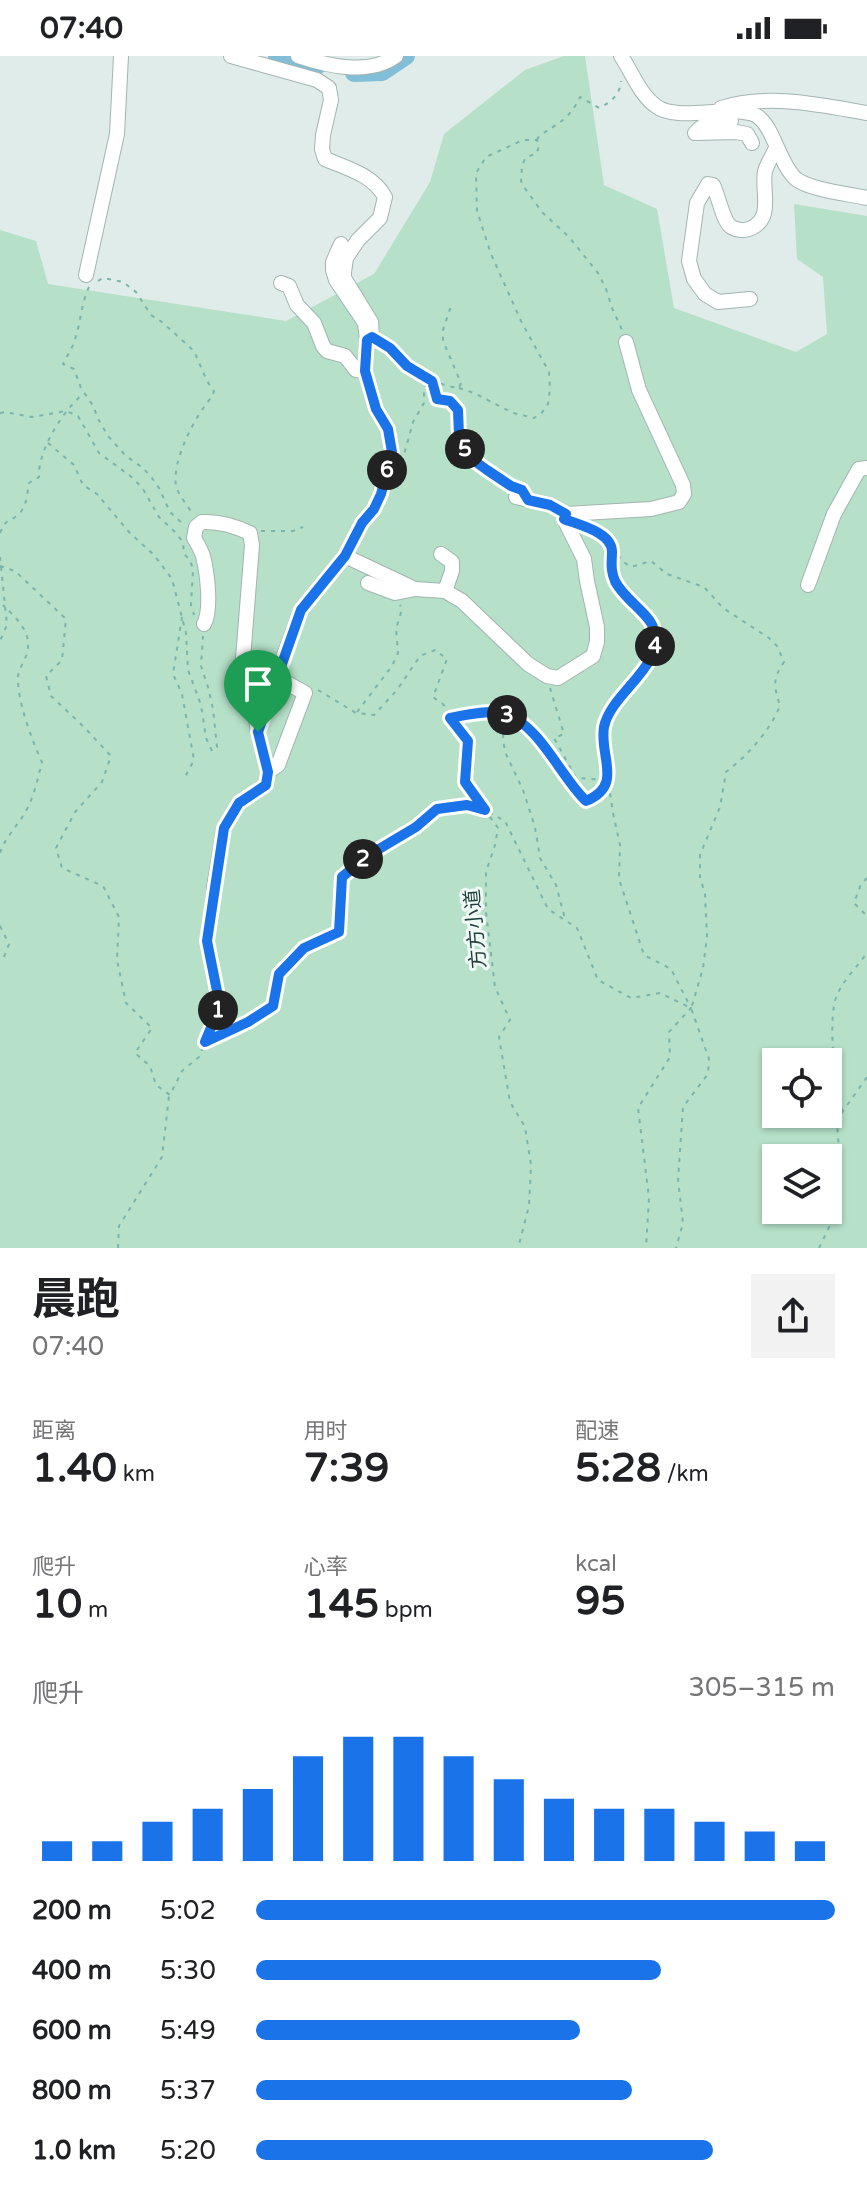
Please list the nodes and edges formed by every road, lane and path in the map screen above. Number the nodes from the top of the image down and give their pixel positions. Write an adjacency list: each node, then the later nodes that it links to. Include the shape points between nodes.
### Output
1 (121, 56): 21 (street, via 117,134)
2 (233, 56): 9 (street)
3 (298, 56): 7 (street)
4 (396, 56): 7 (street, via 373,67)
5 (621, 56): 10 (street)
6 (634, 56): 10 (street)
7 (322, 64): 9 (street)
8 (621, 79): 14 (path, via 616,97 606,105 599,108 580,97 565,120)
9 (317, 80): 25 (street, via 329,88 331,100 323,135 325,159 361,174 385,197 380,218 358,240 344,272 371,322)
10 (645, 96): 11 (street, via 658,108 677,113)
11 (710, 112): 12 (street, via 739,103 801,102); 13 (street)
12 (867, 113)
13 (754, 114): 15 (street, via 709,122 695,133 736,132 747,134); 16 (street)
14 (537, 140): 26 (path, via 537,153 525,158 521,181 598,273); 29 (path, via 523,140 486,157 476,173 477,211 499,276 549,372 548,404 534,418)
15 (752, 143)
16 (776, 148): 18 (street, via 799,181); 23 (street, via 765,171 766,208 750,229 731,227 713,185 708,184 697,203 689,261 694,279 718,302)
17 (867, 189): 18 (street)
18 (842, 192): 19 (street)
19 (867, 198)
20 (341, 244): 25 (street, via 333,270)
21 (86, 275)
22 (281, 283): 27 (street, via 289,286 327,351)
23 (750, 299)
24 (451, 306): 29 (path, via 443,341)
25 (369, 338): 27 (street); 28 (path)
26 (626, 342): 37 (street, via 639,390 684,494 679,502 651,509)
27 (365, 371): 44 (street, via 392,452 381,494)
28 (432, 381): 29 (path); 34 (path, via 427,381); 36 (path, via 437,399 450,401 458,410 466,452)
29 (459, 388)
30 (83, 392): 31 (path); 39 (path, via 116,446 152,478 170,512); 39 (path, via 74,369 63,364 75,343 83,301 90,286 103,278 123,282 151,315 194,351 214,391 176,468 176,485)
31 (66, 411): 32 (path, via 32,417); 33 (path); 46 (path, via 78,416 99,453 143,489 159,517 183,542)
32 (0, 413)
33 (48, 443): 40 (path, via 25,504 5,521); 54 (path, via 154,555 172,579)
34 (400, 467)
35 (867, 468): 49 (street, via 859,469 834,514)
36 (514, 492): 37 (street)
37 (565, 516): 42 (path, via 606,537); 57 (street, via 584,559 597,642 593,656 558,678)
38 (303, 527): 41 (path)
39 (196, 531): 41 (street, via 202,522); 46 (path); 55 (street, via 209,607)
40 (0, 533)
41 (250, 533): 63 (street, via 242,671)
42 (612, 548): 66 (path, via 615,582 648,618 655,646 649,664 605,724); 77 (path, via 631,567 651,561 667,574 704,587 723,608 769,638 784,662 775,675 780,706 774,721 726,772 720,807 700,855 707,937)
43 (441, 554): 51 (street, via 452,562)
44 (345, 556): 50 (street); 58 (street, via 301,610)
45 (0, 557): 47 (path)
46 (190, 560): 55 (path, via 191,605)
47 (0, 566): 53 (path); 80 (path, via 15,571 66,619 62,660 46,676 51,696 111,756 102,782 75,812 56,848 62,868 103,886 119,917 117,960 126,1003 152,1028 135,1053 150,1066 156,1085)
48 (368, 583): 52 (street)
49 (808, 585)
50 (415, 589): 51 (street); 52 (street)
51 (445, 591): 57 (street)
52 (395, 593): 60 (path, via 402,609 396,629 398,653)
53 (3, 605): 56 (path, via 7,625); 69 (path, via 26,633 29,647 18,676 31,739 42,762 29,806)
54 (182, 616): 55 (path, via 188,670 212,751 217,747 213,709 201,666); 64 (path, via 173,674 194,760)
55 (204, 624)
56 (0, 641)
57 (547, 676): 66 (path, via 564,734 554,738 576,778)
58 (276, 677): 59 (street); 63 (street)
59 (305, 693): 60 (path, via 318,690); 65 (street, via 278,765)
60 (356, 713): 62 (path, 方方小道, via 374,715 420,656 435,650 447,659 433,697)
61 (505, 713): 62 (path); 66 (path, via 540,741 586,801 598,796); 73 (path, via 505,752)
62 (450, 718): 68 (path, 方方小道, via 468,741 465,782)
63 (258, 732): 65 (street)
64 (185, 777)
65 (267, 778): 67 (street); 71 (street, via 239,803 224,828)
66 (608, 780): 77 (path, via 620,845 619,879 636,935 644,955 671,969)
67 (262, 803)
68 (485, 810): 73 (path, via 505,821 548,909); 78 (path, via 467,805 437,809 342,877 339,932 304,948 279,974 273,1006); 83 (path, 方方小道, via 498,828 486,872 486,912 495,987 510,1020 499,1037 510,1102 525,1127 531,1165 529,1206)
69 (0, 853)
70 (867, 878): 72 (path, via 854,903)
71 (214, 887): 78 (path, via 207,941 220,1006)
72 (867, 916)
73 (566, 920): 77 (path, via 577,928 598,980 631,998 660,993)
74 (0, 926): 76 (path, via 9,944)
75 (867, 953): 81 (path, via 834,1005 833,1054)
76 (0, 961)
77 (691, 1008): 84 (path, via 669,1032 670,1057 638,1108 649,1198); 85 (path, via 709,1059 708,1074 683,1107 678,1180 683,1223)
78 (205, 1042): 80 (path)
79 (867, 1077): 81 (path)
80 (170, 1095): 82 (path, via 162,1157 119,1226)
81 (843, 1111): 86 (path, via 837,1124 837,1211)
82 (118, 1248)
83 (518, 1248)
84 (646, 1248)
85 (676, 1248)
86 (819, 1248)

